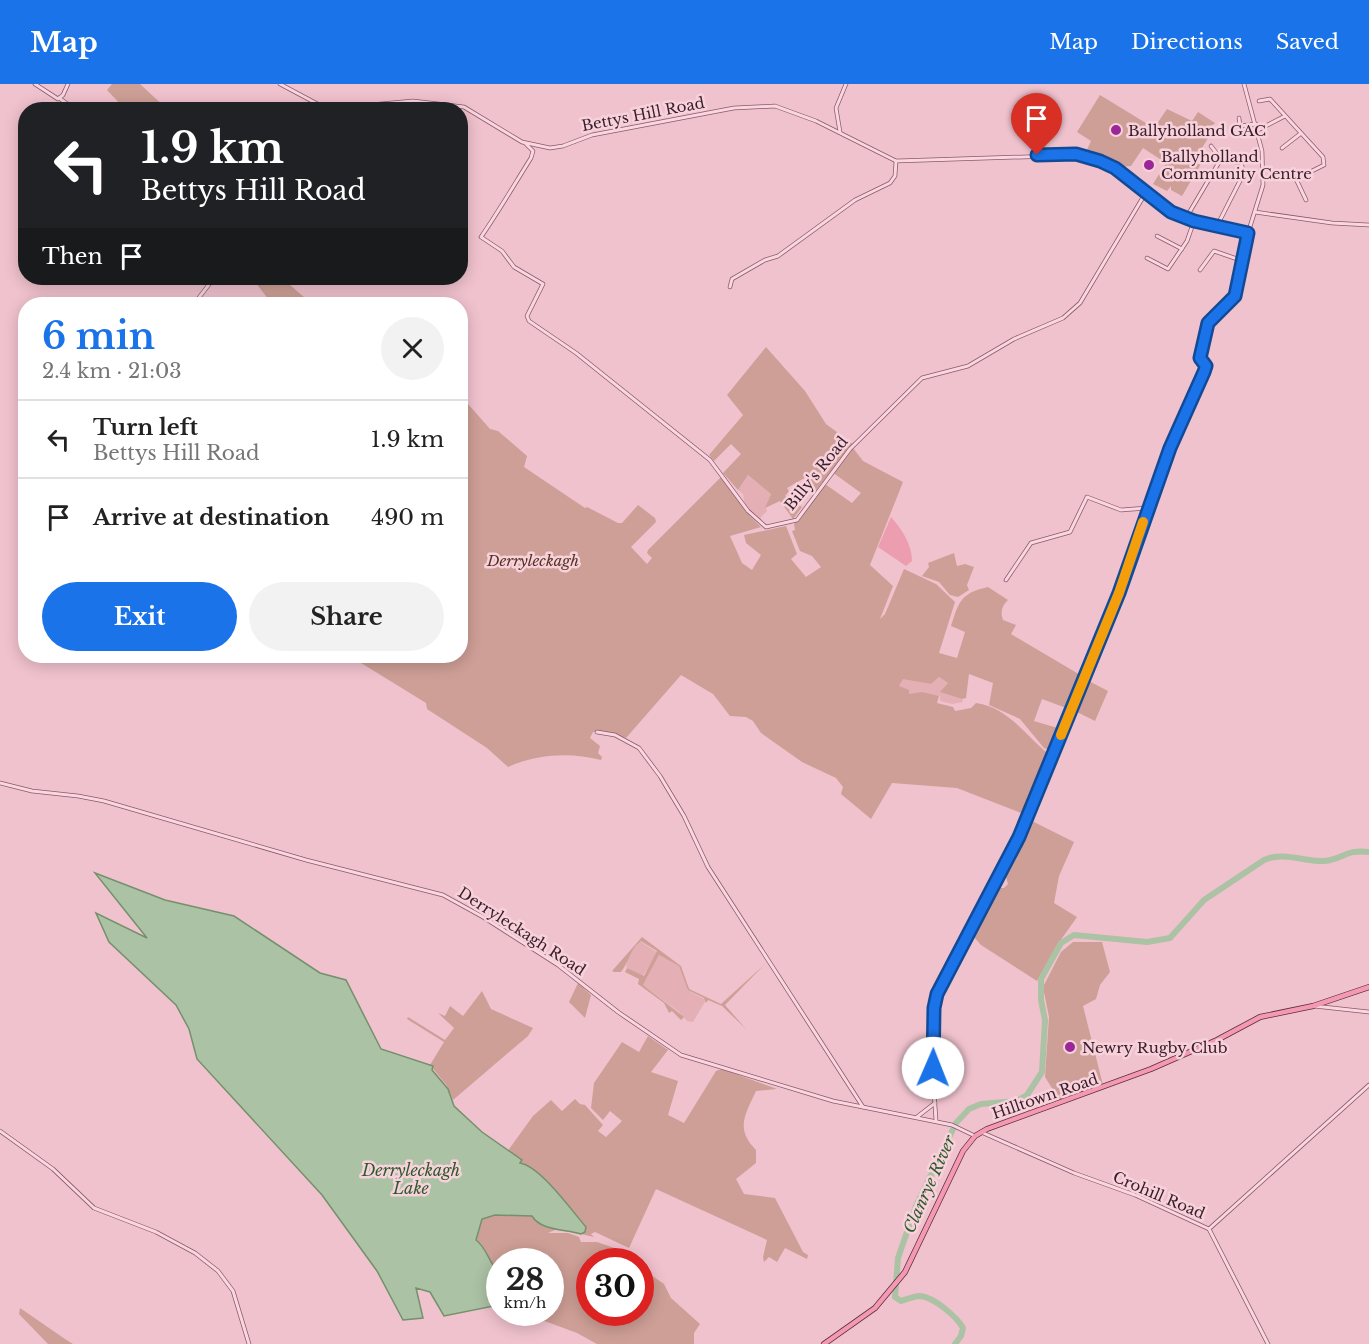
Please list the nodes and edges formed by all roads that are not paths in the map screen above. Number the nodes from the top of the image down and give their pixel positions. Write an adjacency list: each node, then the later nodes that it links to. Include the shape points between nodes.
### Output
1 (35, 84): 6 (street)
2 (68, 84): 6 (street)
3 (280, 84): 9 (street, Bettys Hill Road)
4 (846, 84): 18 (street, via 836,108)
5 (1244, 84): 15 (street)
6 (59, 98): 8 (street)
7 (1259, 101): 13 (street, via 1270,99)
8 (65, 102)
9 (314, 102)
10 (402, 102): 11 (street, Bettys Hill Road)
11 (422, 102)
12 (468, 109): 21 (street, Bettys Hill Road)
13 (1285, 116): 17 (street); 19 (street)
14 (1239, 118): 16 (street)
15 (1256, 124): 16 (street); 17 (street)
16 (1240, 126): 20 (street)
17 (1258, 130): 30 (street, via 1264,177)
18 (840, 132): 21 (street, Bettys Hill Road, via 787,109 752,105 597,134 560,147); 25 (street, Bettys Hill Road)
19 (1300, 134): 23 (street); 29 (street, via 1325,162 1319,169 1296,179)
20 (1242, 135)
21 (526, 144): 28 (street, Billy's Road, via 533,152 531,158 481,237 502,251 514,267 543,284 527,316 529,321 576,352 710,460 748,511 766,527 797,520 850,449 921,378 961,369 1014,339 1063,318 1080,303)
22 (1211, 146): 24 (street)
23 (1282, 148)
24 (1221, 159): 26 (street, via 1238,161); 31 (street)
25 (896, 161): 28 (street, Bettys Hill Road, via 1076,154 1112,166); 44 (street, via 895,176 886,186 855,200 778,256 732,279)
26 (1244, 173): 27 (street); 33 (street)
27 (1251, 173)
28 (1146, 194): 31 (street, Bettys Hill Road)
29 (1306, 200)
30 (1255, 212): 34 (street, via 1332,224); 35 (street)
31 (1186, 218): 32 (street, Bettys Hill Road)
32 (1194, 221): 33 (street, Bettys Hill Road); 37 (street)
33 (1218, 224): 35 (street, Bettys Hill Road)
34 (1369, 225)
35 (1248, 233): 40 (street)
36 (1157, 236): 37 (street)
37 (1182, 249): 38 (street, via 1168,269)
38 (1147, 258)
39 (1206, 261): 40 (street, via 1214,251); 41 (street); 42 (street)
40 (1243, 261): 46 (street, via 1235,296 1208,323 1200,358 1206,366)
41 (1212, 265)
42 (1200, 270)
43 (209, 285): 45 (street)
44 (730, 287)
45 (199, 297)
46 (1147, 508): 47 (street, via 1121,510 1087,497 1070,532 1031,543); 54 (street, via 1119,593 1019,837 937,994 933,1018)
47 (1006, 580)
48 (597, 732): 55 (street, via 615,735 639,748 660,776 708,867)
49 (0, 783): 55 (street, Derryleckagh Road, via 39,793 104,801 443,895 558,965 681,1055 774,1085)
50 (1369, 987): 51 (main road, Hilltown Road)
51 (1313, 1006): 52 (street); 59 (main road, Hilltown Road, via 1260,1017 1151,1069)
52 (1369, 1012)
53 (1369, 1085): 61 (street)
54 (935, 1103): 56 (street); 57 (street)
55 (863, 1107): 56 (street, Derryleckagh Road)
56 (917, 1118): 57 (street, Derryleckagh Road)
57 (936, 1122): 60 (street, Derryleckagh Road, via 963,1128)
58 (0, 1131): 62 (street, via 53,1169 94,1208 156,1232 218,1271 233,1291)
59 (981, 1132): 60 (main road, Hilltown Road); 61 (street, Crohill Road)
60 (975, 1136): 63 (main road, Hilltown Road, via 963,1151 916,1250 895,1283 876,1308)
61 (1209, 1229): 64 (street, Crohill Road)
62 (249, 1344)
63 (824, 1344)
64 (1268, 1344)

